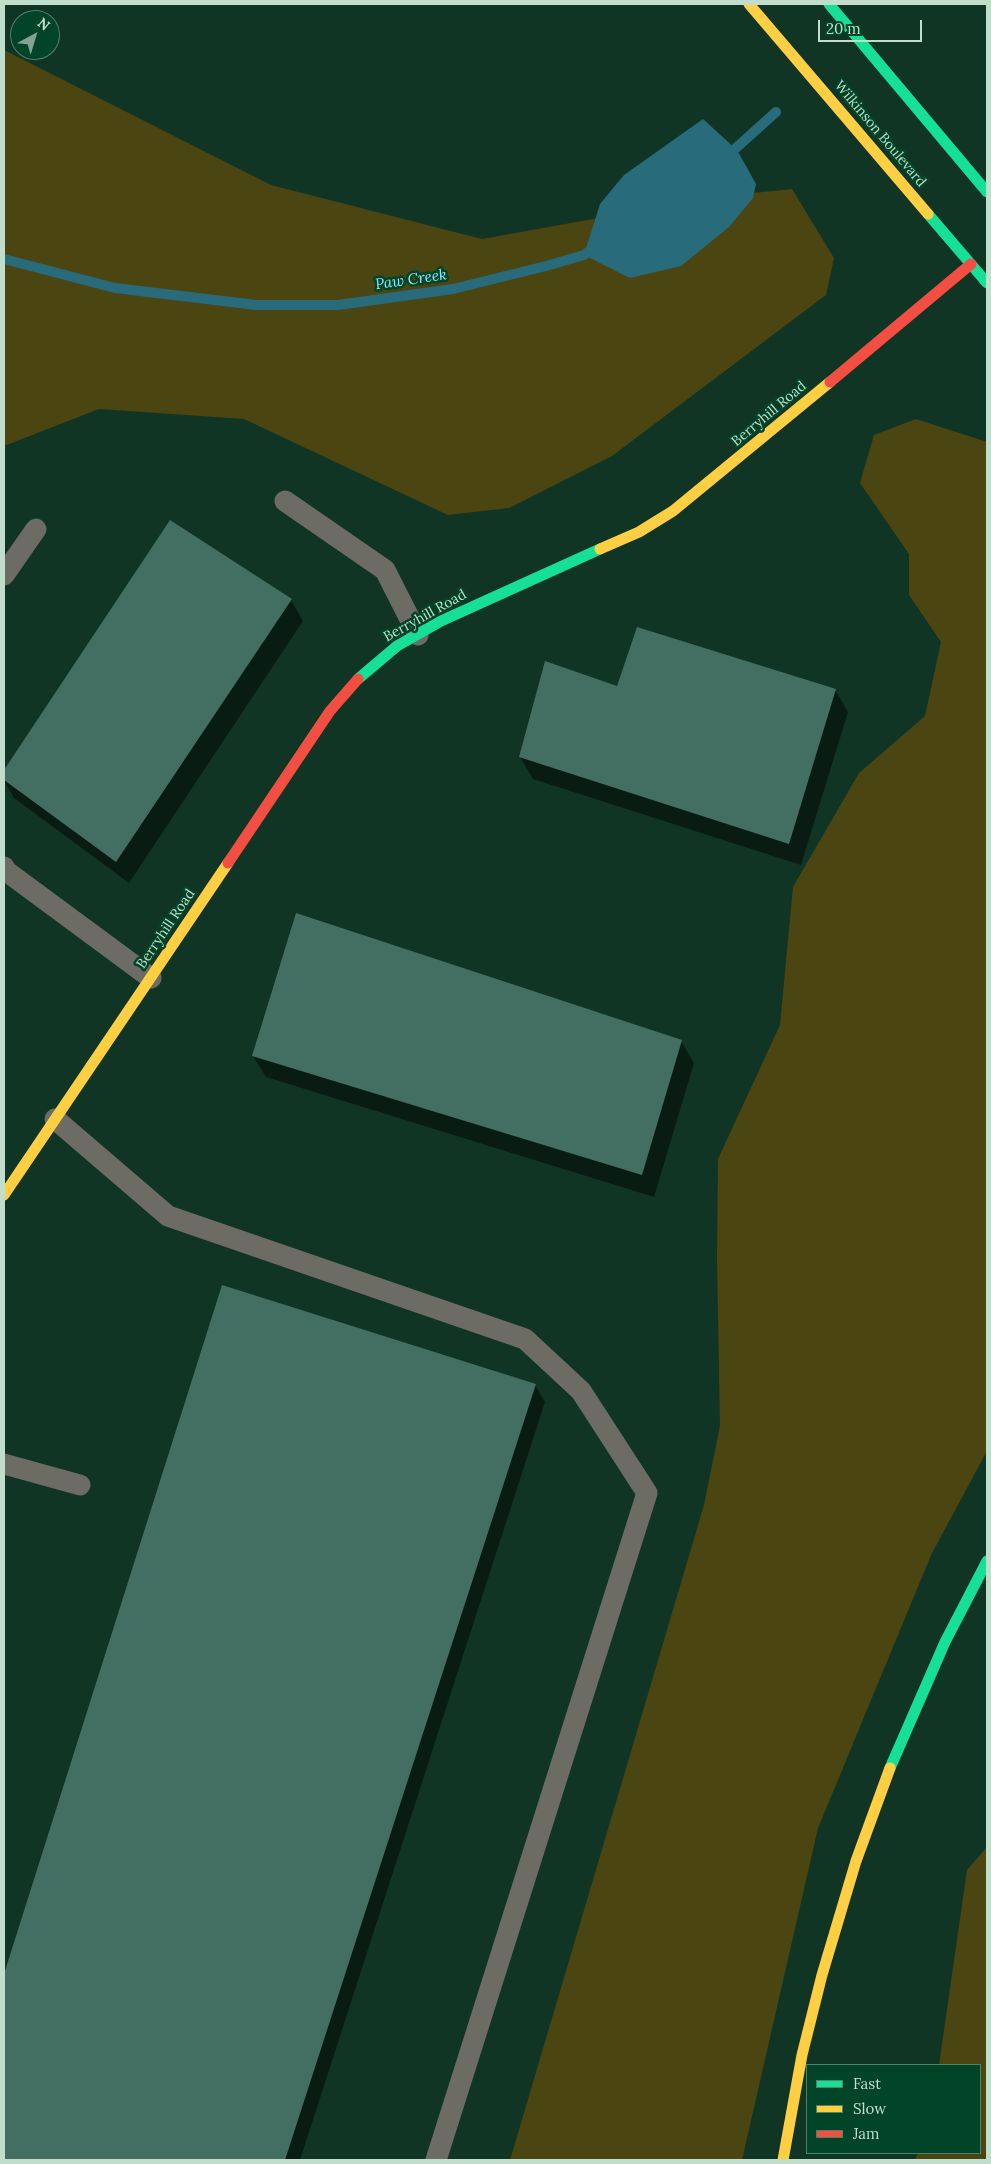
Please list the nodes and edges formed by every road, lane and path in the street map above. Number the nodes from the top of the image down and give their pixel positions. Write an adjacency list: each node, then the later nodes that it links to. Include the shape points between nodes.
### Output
1 (750, 4): 5 (main road, Wilkinson Boulevard)
2 (829, 4): 3 (main road)
3 (987, 192)
4 (987, 260): 5 (main road)
5 (971, 264): 6 (main road, Wilkinson Boulevard); 10 (main road, Berryhill Road, via 673,511 639,532 441,621)
6 (987, 283)
7 (285, 501): 10 (lane, via 385,570)
8 (36, 530): 9 (lane)
9 (4, 575)
10 (418, 635): 12 (main road, Berryhill Road, via 397,646 362,674 330,712)
11 (4, 867): 12 (lane)
12 (151, 978): 13 (main road, Berryhill Road)
13 (55, 1119): 14 (main road, Berryhill Road); 18 (lane, via 168,1216 525,1339 581,1391 647,1493)
14 (4, 1195)
15 (4, 1464): 16 (lane)
16 (80, 1485)
17 (987, 1561): 19 (main road, via 945,1642 896,1753 856,1861 802,2055)
18 (436, 2160)
19 (783, 2160)

